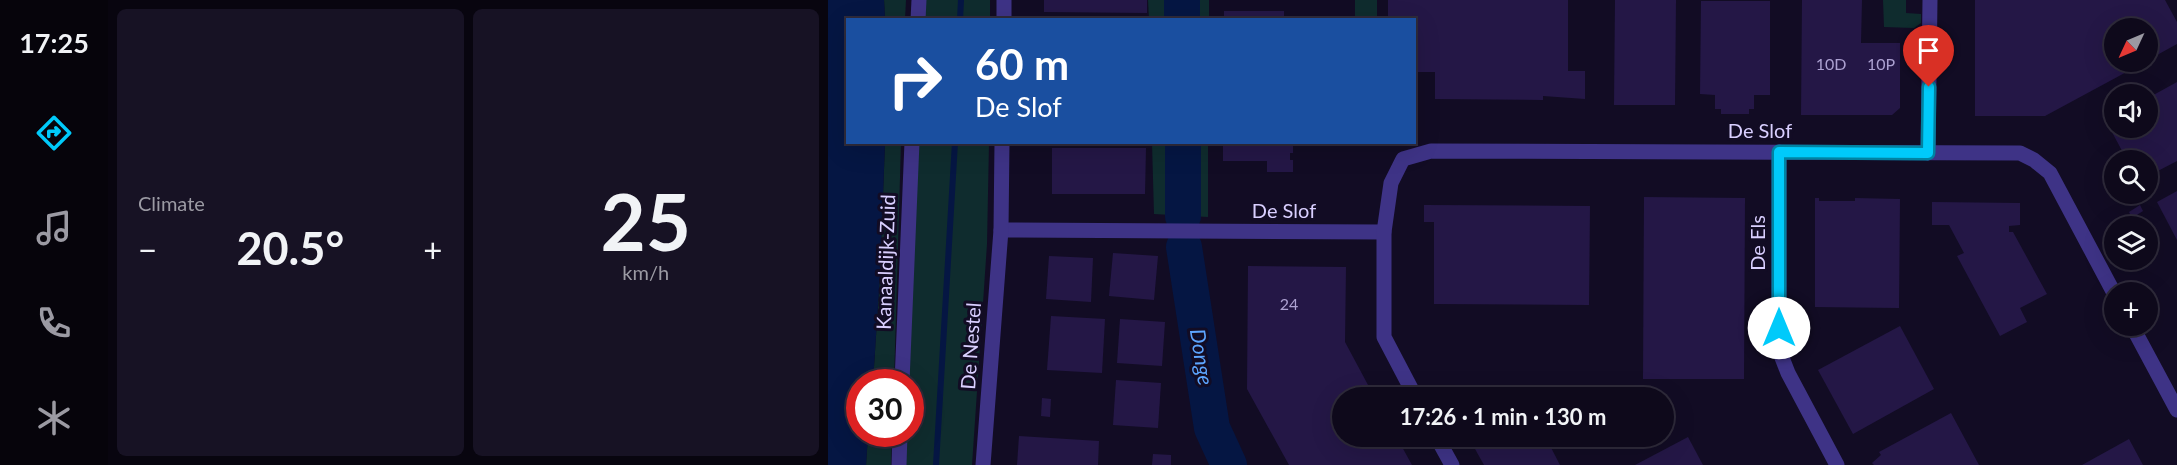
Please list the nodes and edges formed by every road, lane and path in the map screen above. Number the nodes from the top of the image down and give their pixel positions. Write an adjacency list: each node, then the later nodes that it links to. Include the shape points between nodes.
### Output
1 (919, 0): 4 (street)
2 (1004, 0): 5 (street)
3 (1930, 0): 9 (street)
4 (918, 18)
5 (1004, 18)
6 (912, 144): 14 (street, Kanaaldijk-Zuid)
7 (1002, 144): 10 (street, De Nestel)
8 (1779, 152): 9 (street, De Slof); 11 (street, De Slof, via 1431,151 1403,159 1391,183); 22 (street, De Els, via 1779,350)
9 (1928, 153): 12 (street, De Slof, via 2020,153 2034,160 2050,173)
10 (1001, 230): 11 (street, De Slof); 20 (street, De Nestel)
11 (1384, 232): 15 (street, De Slof, via 1384,337)
12 (2108, 282)
13 (2137, 336): 16 (street)
14 (903, 369)
15 (1410, 387)
16 (2177, 410)
17 (900, 447): 19 (street)
18 (1443, 447): 21 (street)
19 (899, 465)
20 (983, 465)
21 (1452, 465)
22 (1837, 465)

